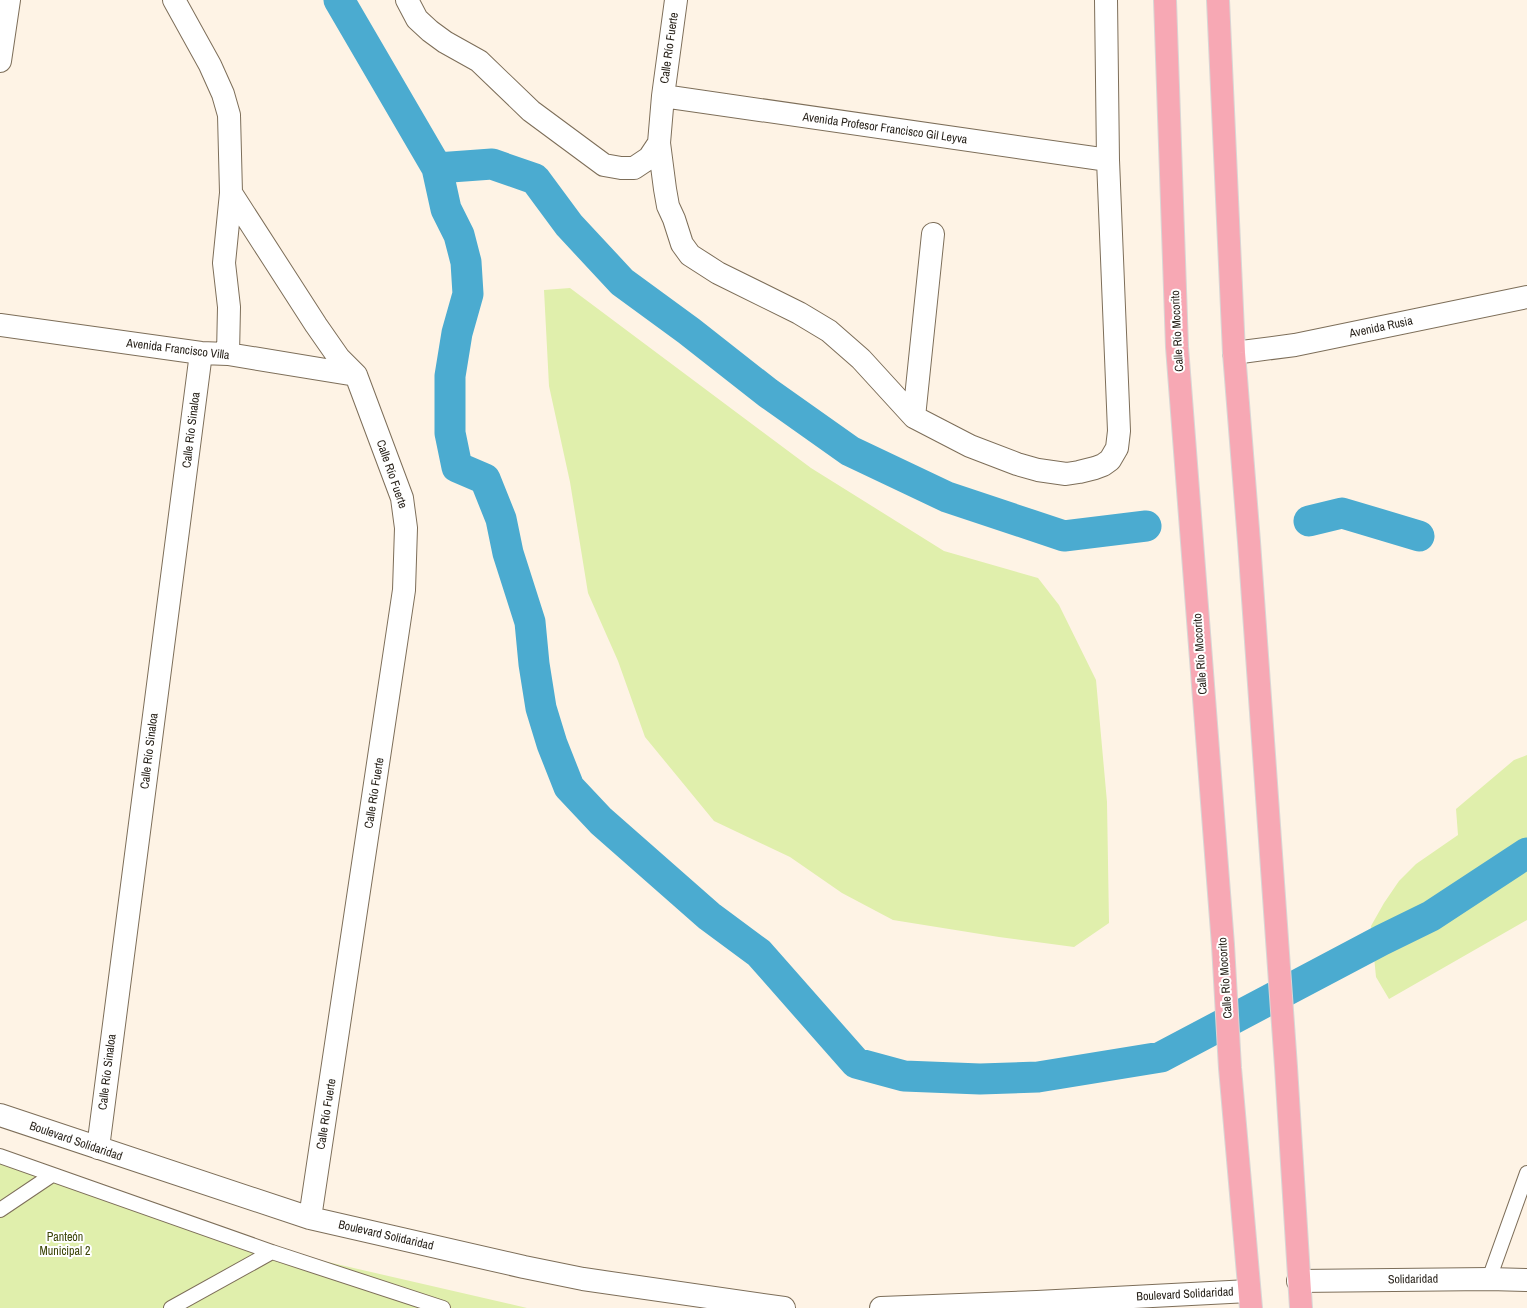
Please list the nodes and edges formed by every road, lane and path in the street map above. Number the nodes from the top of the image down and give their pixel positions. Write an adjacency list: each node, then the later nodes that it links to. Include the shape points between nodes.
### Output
1 (9, 0): 8 (street)
2 (174, 0): 12 (street, via 210,65 229,115)
3 (407, 0): 10 (street, via 417,19 430,31 479,61 531,111 604,166 634,168 649,158)
4 (676, 0): 9 (street, Calle Río Fuerte)
5 (1106, 0): 11 (street, Calle Río Fuerte)
6 (1165, 0): 32 (main road, Calle Río Mocorito, via 1177,347 1223,945 1230,1068)
7 (1218, 0): 16 (main road)
8 (0, 61)
9 (662, 96): 10 (street, Calle Río Fuerte); 11 (street, Avenida Profesor Francisco Gil Leyva)
10 (659, 143): 20 (street, Calle Río Fuerte, via 668,206 682,244 690,255 718,273 829,331 861,359)
11 (1108, 160): 20 (street, Calle Río Fuerte, via 1119,431 1117,448 1110,460 1103,465 1066,474 1038,470 970,446)
12 (231, 193): 18 (street, via 224,263 229,307); 19 (street, via 316,325 339,358)
13 (933, 234): 20 (street)
14 (1527, 297): 16 (street, Avenida Rusia, via 1296,346)
15 (0, 325): 17 (street, Avenida Francisco Villa)
16 (1234, 353): 30 (main road, via 1277,935)
17 (201, 354): 18 (street, Avenida Francisco Villa); 22 (street, Calle Río Sinaloa)
18 (228, 354): 19 (street, Avenida Francisco Villa)
19 (356, 376): 27 (street, Calle Río Fuerte, via 402,498 406,528 406,563 402,606)
20 (914, 416)
21 (0, 1115): 22 (street, Boulevard Solidaridad)
22 (98, 1148): 27 (street, Boulevard Solidaridad)
23 (0, 1156): 25 (lane)
24 (1527, 1173): 29 (lane)
25 (52, 1175): 26 (lane); 28 (lane)
26 (0, 1210)
27 (310, 1218): 35 (street, Boulevard Solidaridad, via 582,1279)
28 (272, 1252): 33 (lane); 34 (lane)
29 (1489, 1279): 30 (street, Solidaridad); 31 (street, Solidaridad)
30 (1298, 1280): 37 (main road)
31 (1527, 1280)
32 (1250, 1299): 36 (street, Boulevard Solidaridad, via 1037,1302)
33 (171, 1308)
34 (443, 1308)
35 (784, 1308)
36 (881, 1308)
37 (1301, 1308)

